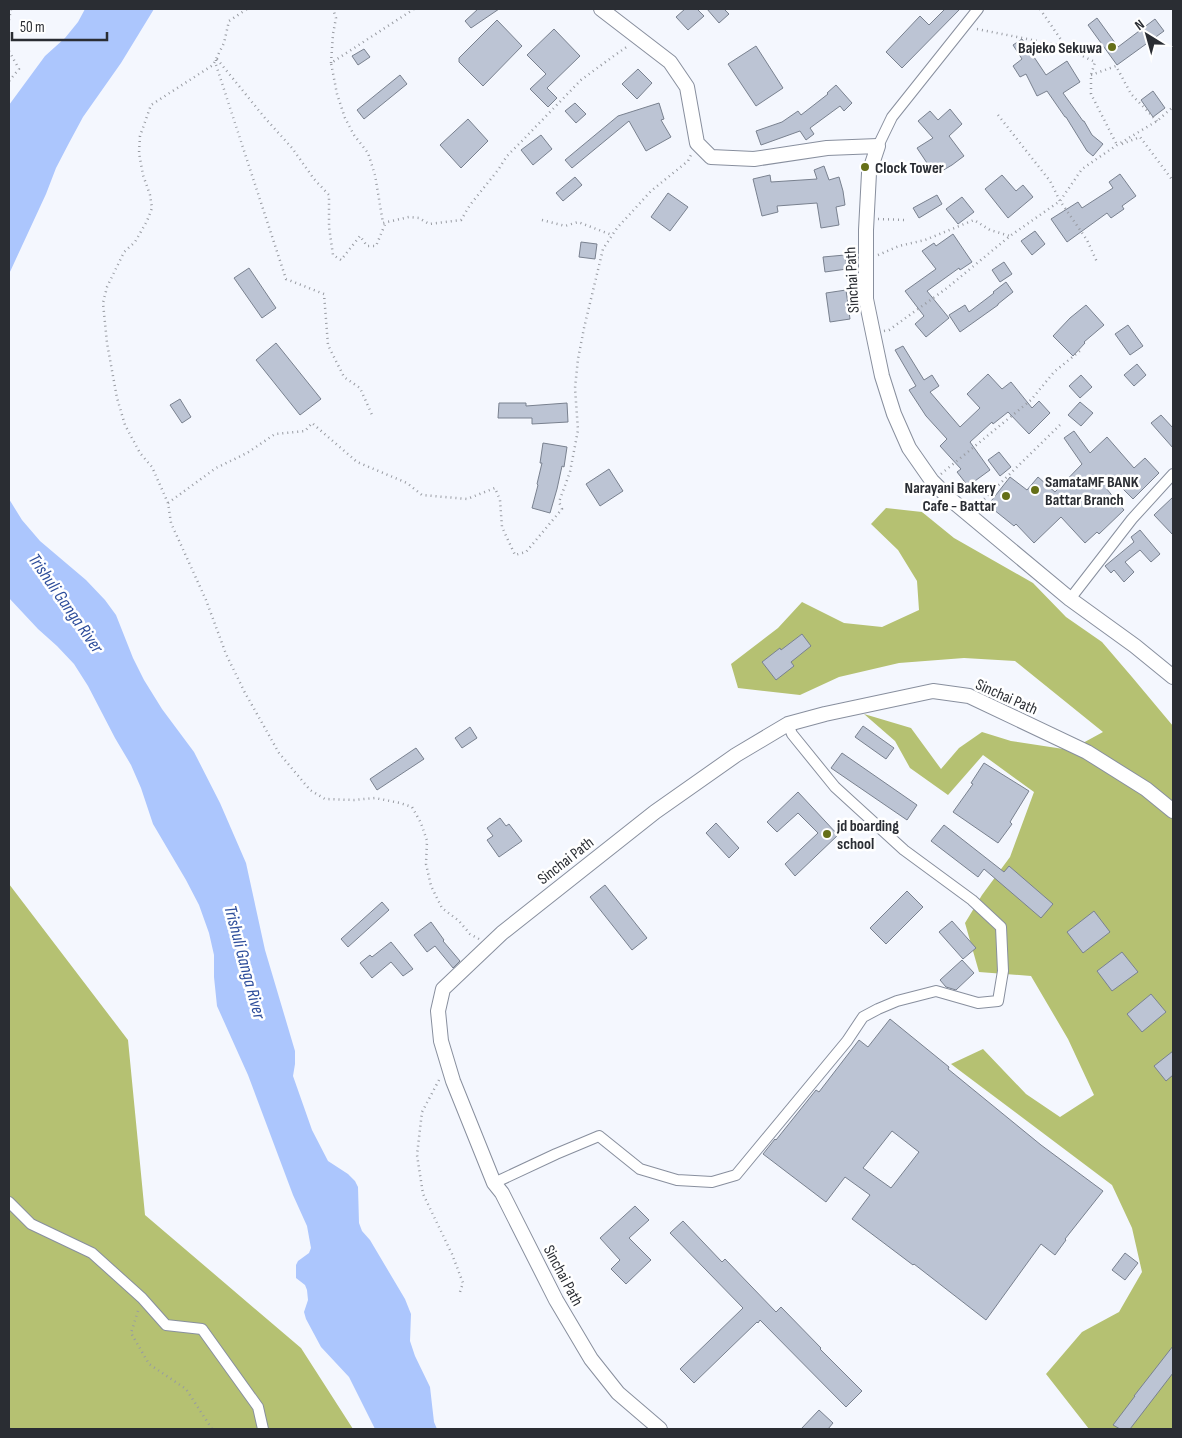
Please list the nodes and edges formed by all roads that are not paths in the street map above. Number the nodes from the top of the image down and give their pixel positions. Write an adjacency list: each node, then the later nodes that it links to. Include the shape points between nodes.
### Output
1 (601, 9): 3 (street, via 670,62 687,87 698,143 711,157 754,160 827,148)
2 (978, 9): 3 (street, via 892,117)
3 (878, 146): 5 (street, Sinchai Path, via 869,172 866,299 882,376 894,414 909,448 950,500)
4 (1173, 474): 5 (street, via 1132,519)
5 (1070, 599): 6 (street, Sinchai Path)
6 (1173, 677)
7 (788, 724): 8 (street, Sinchai Path, via 933,691 968,696 1087,752 1146,789); 9 (street, Sinchai Path, via 736,755 655,812 502,933 443,989 438,1011 447,1063); 9 (street, via 792,734 835,787 904,850 972,900 1001,927 1003,971 998,1001 978,1003 936,991 897,1001 864,1017 736,1175 712,1182 677,1180 640,1169 599,1136)
8 (1173, 811)
9 (494, 1183): 12 (street, Sinchai Path, via 591,1360 618,1393)
10 (9, 1202): 11 (street, via 31,1224 92,1253 142,1298 166,1325 202,1330 258,1407)
11 (263, 1429)
12 (660, 1429)

